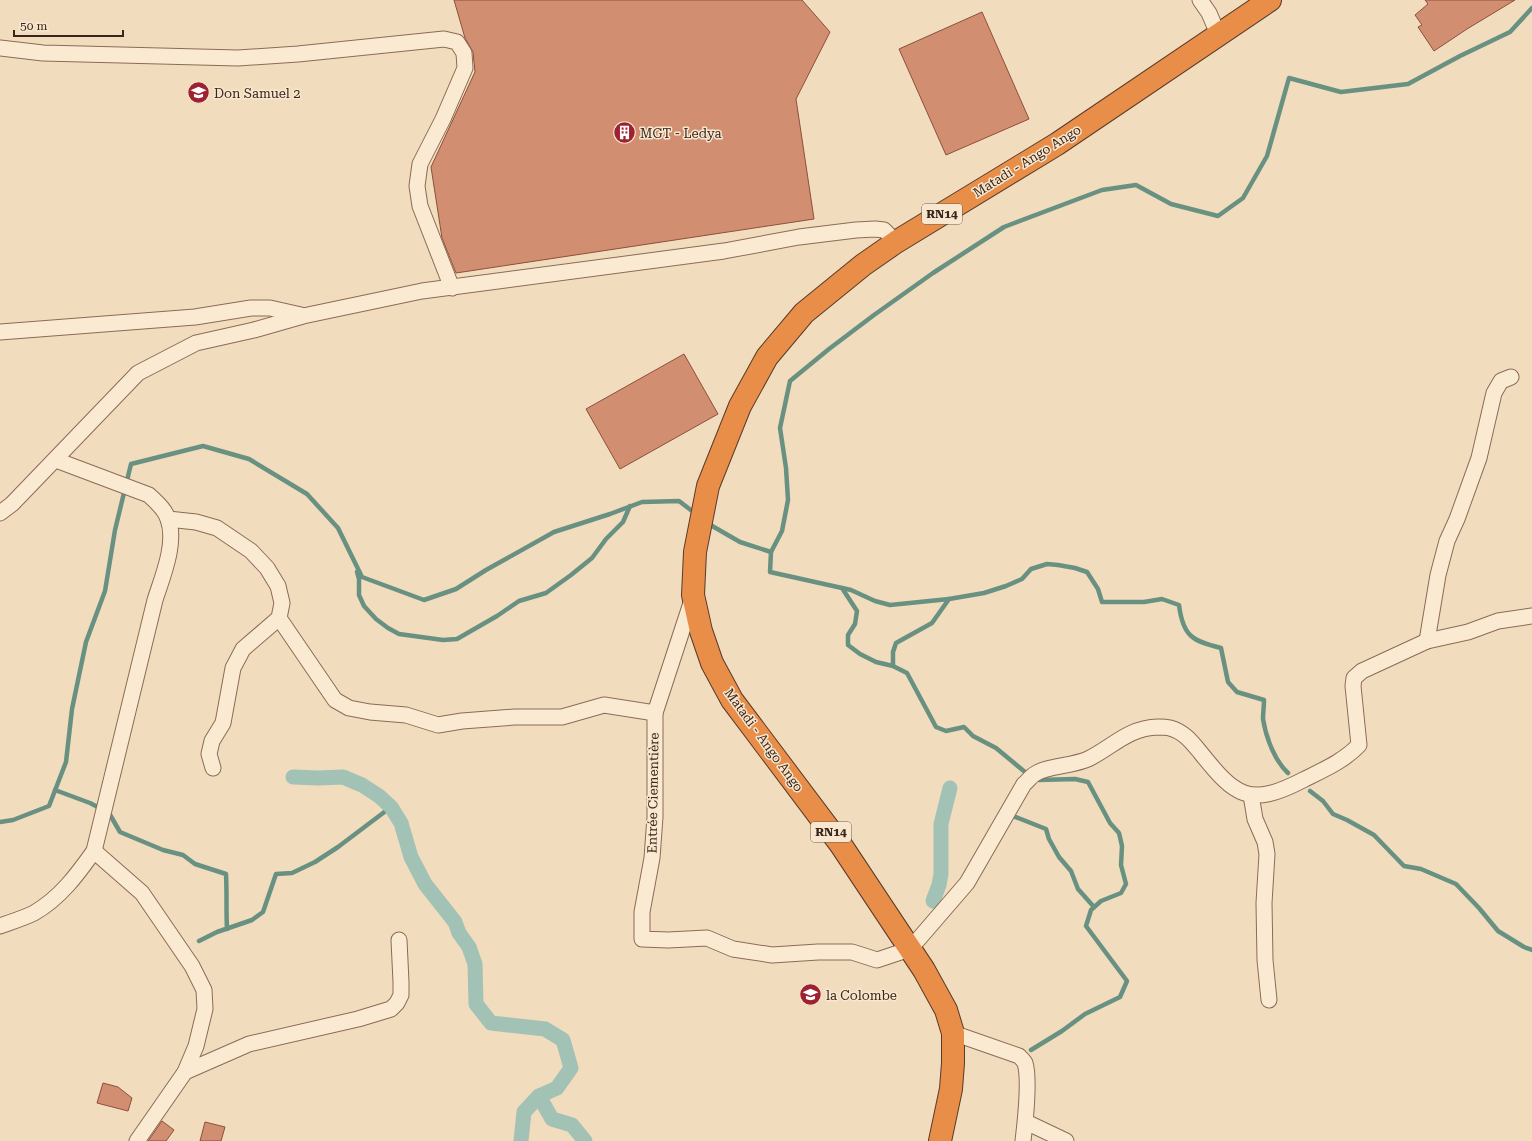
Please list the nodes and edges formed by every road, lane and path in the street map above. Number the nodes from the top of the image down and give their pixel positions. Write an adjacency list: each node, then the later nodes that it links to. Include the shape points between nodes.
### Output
1 (1200, 0): 3 (street)
2 (1270, 0): 3 (highway, Matadi - Ango Ango / RN14)
3 (1218, 34): 5 (highway, Matadi - Ango Ango / RN14, via 1057,144)
4 (0, 48): 6 (street, via 43,53 238,58 444,39 457,42 464,53 464,68 443,119 420,164 416,186 420,206)
5 (896, 242): 6 (street, via 884,230 875,228); 13 (highway, Matadi - Ango Ango / RN14, via 804,313 768,357 740,406 708,486 695,552)
6 (452, 288): 7 (street, via 422,291)
7 (303, 316): 8 (street, via 270,308 251,308 195,317); 10 (street, via 196,343 138,373)
8 (0, 332)
9 (1510, 377): 16 (street, via 1501,381 1494,393 1479,458 1447,541 1438,575)
10 (56, 460): 11 (street); 12 (street, via 149,495)
11 (0, 513)
12 (168, 519): 15 (street, via 196,522 217,528 251,551 267,568 278,586 282,603); 20 (street, via 171,535 167,564 150,621)
13 (693, 595): 17 (street, Entrée Ciementière); 23 (highway, Matadi - Ango Ango / RN14, via 712,663 732,700 841,845)
14 (1532, 616): 16 (street, via 1498,621 1468,632)
15 (279, 618): 17 (street, via 335,700 349,708 406,715 438,725 516,717 562,717 604,705); 18 (street, via 243,649 233,668 223,723 212,741 209,754)
16 (1427, 641): 19 (street, via 1362,671 1354,678 1359,745 1351,753 1290,787 1268,795)
17 (655, 713): 23 (street, Entrée Ciementière, via 655,818 652,858 642,912 642,939 707,938 732,950 772,955 852,952 877,960)
18 (213, 768)
19 (1251, 795): 23 (street, via 1233,788 1218,775 1187,736 1169,727 1145,728 1122,737 1098,754 1079,763 1036,773 1024,784 967,883); 24 (street, via 1255,819 1267,854 1264,903)
20 (94, 851): 21 (street, via 76,877 55,898 34,913); 26 (street, via 142,893 192,966 204,990 205,1009 196,1046)
21 (0, 926)
22 (399, 940): 26 (street, via 400,995 391,1009 249,1044)
23 (910, 948): 25 (highway, Matadi - Ango Ango / RN14, via 946,1010)
24 (1269, 1000)
25 (953, 1033): 27 (street, via 1019,1056 1024,1063 1026,1075); 29 (highway, Matadi - Ango Ango / RN14, via 954,1063 951,1089)
26 (185, 1072): 28 (street)
27 (1026, 1122): 30 (street); 31 (street)
28 (137, 1141)
29 (940, 1141)
30 (1023, 1141)
31 (1066, 1141)

